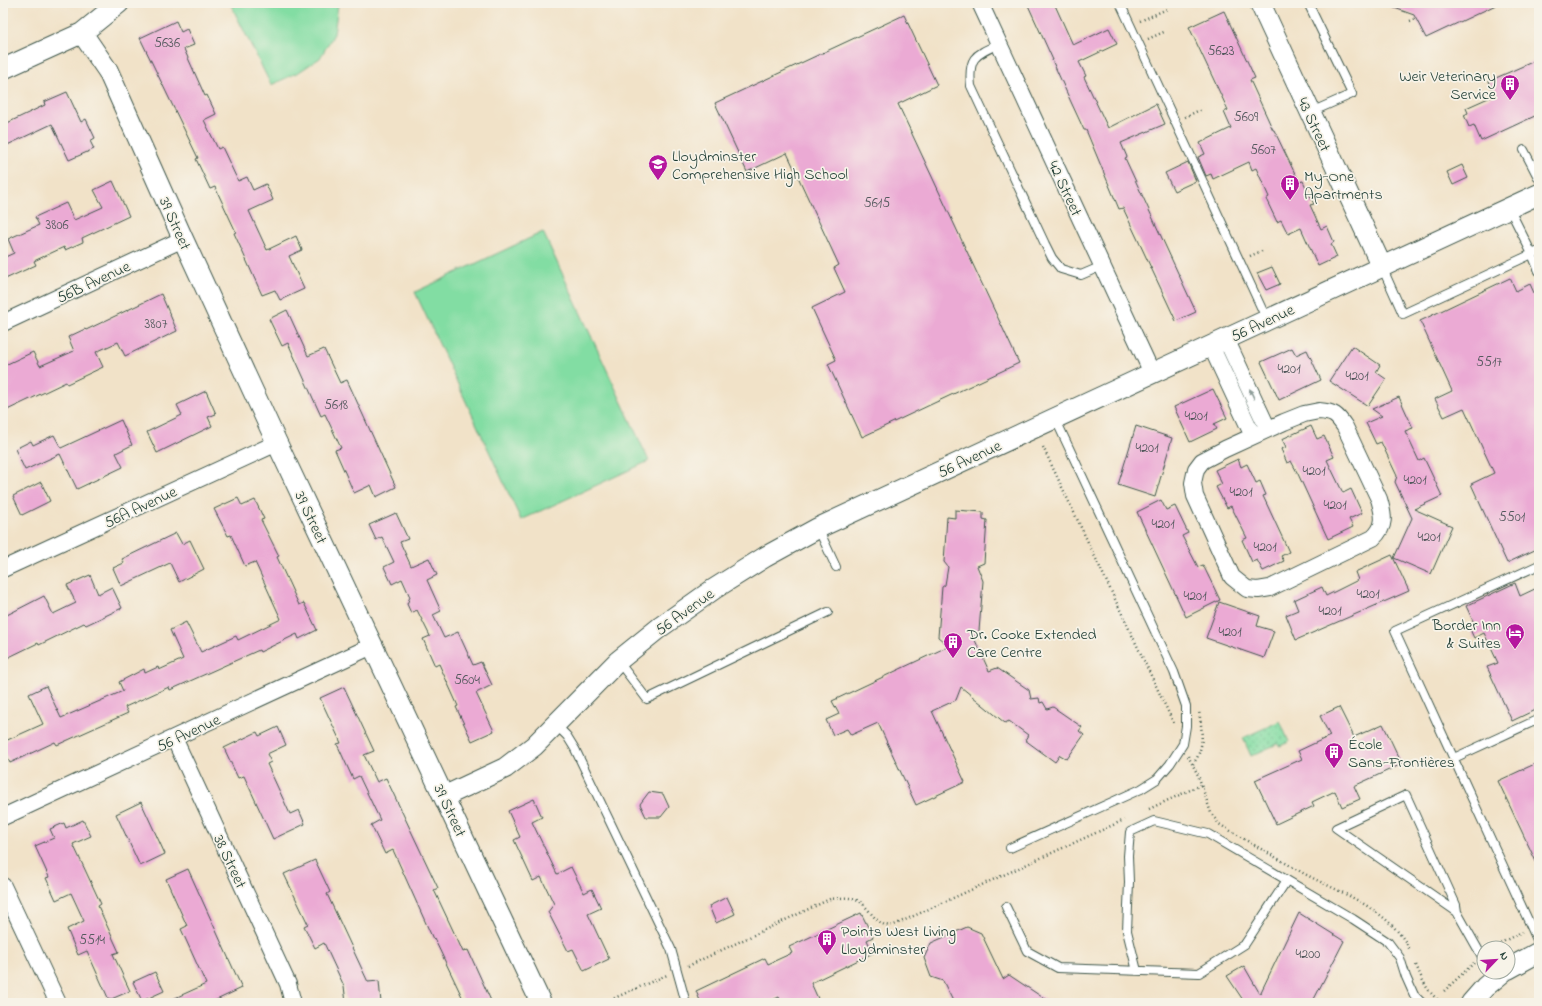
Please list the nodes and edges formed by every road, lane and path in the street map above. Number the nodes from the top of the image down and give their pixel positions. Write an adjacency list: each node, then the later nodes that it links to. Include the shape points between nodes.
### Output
1 (119, 3): 11 (street)
2 (980, 3): 12 (street, 42 Street)
3 (1120, 3): 9 (lane)
4 (1260, 3): 16 (street, 43 Street)
5 (1308, 3): 16 (lane, via 1352,94)
6 (1167, 9): 9 (path)
7 (1416, 19): 8 (path)
8 (1410, 22)
9 (1130, 26): 13 (lane)
10 (1166, 31): 13 (path)
11 (82, 33): 14 (street); 22 (street, 39 Street, via 108,71)
12 (999, 44): 24 (street, 42 Street); 24 (lane, via 972,60 972,86 1035,222 1052,258 1061,269 1081,275)
13 (1138, 44): 17 (lane)
14 (3, 69)
15 (1202, 109): 17 (path)
16 (1310, 112): 25 (street, 43 Street)
17 (1174, 122): 27 (lane)
18 (1524, 150): 19 (lane)
19 (1539, 179)
20 (1539, 194): 21 (street, 56 Avenue)
21 (1509, 208): 23 (lane); 25 (street, 56 Avenue)
22 (183, 239): 28 (street, 56B Avenue); 34 (street, 39 Street)
23 (1535, 252): 25 (lane, via 1403,314); 26 (lane)
24 (1102, 266): 30 (street, 42 Street)
25 (1382, 267): 27 (street, 56 Avenue)
26 (1539, 271)
27 (1267, 320): 29 (street, 56 Avenue)
28 (3, 323)
29 (1219, 342): 30 (street, 56 Avenue); 32 (street, one-way to 29); 33 (street)
30 (1152, 373): 31 (street, 56 Avenue)
31 (1054, 418): 36 (street, 56 Avenue); 56 (lane, via 1174,672 1186,706 1186,726 1183,744 1157,779)
32 (1268, 429): 33 (street); 33 (street, via 1304,414 1319,411 1330,412 1338,417 1379,499 1383,523 1373,538 1270,588 1258,590 1247,589 1232,577 1196,496 1193,483 1196,469 1202,461)
33 (1253, 436)
34 (277, 443): 39 (street, 56A Avenue); 41 (street, 39 Street)
35 (1043, 447): 45 (path)
36 (818, 528): 38 (lane); 42 (street, 56 Avenue, via 714,589)
37 (1539, 565): 49 (lane, via 1395,631)
38 (836, 567)
39 (3, 569)
40 (828, 612): 42 (lane, via 647,699)
41 (372, 646): 47 (street, 56 Avenue); 52 (street, 39 Street)
42 (618, 661): 46 (street, 56 Avenue)
43 (1197, 706): 50 (path, via 1201,723 1201,744)
44 (1539, 719): 49 (lane)
45 (1172, 720)
46 (555, 724): 52 (street, 56 Avenue, via 534,746 505,768); 80 (lane, via 575,749 671,949)
47 (174, 738): 54 (street, 56 Avenue); 77 (street, 38 Street, via 288,984)
48 (1189, 758): 50 (path)
49 (1454, 758): 63 (lane)
50 (1192, 764): 51 (path)
51 (1201, 785): 53 (path); 66 (path, via 1211,813 1219,824 1301,872 1372,908 1402,935)
52 (445, 796): 78 (street, 39 Street)
53 (1144, 811)
54 (3, 817)
55 (1129, 818): 70 (path, via 894,925 889,926 878,921 860,902 853,899 830,898)
56 (1010, 848)
57 (1287, 880): 71 (lane, via 1244,944 1199,973); 71 (lane, via 1208,834 1154,821 1130,832 1127,931); 81 (lane, via 1388,942 1400,958 1414,995)
58 (3, 886): 76 (street)
59 (1006, 907): 71 (lane, via 1027,951 1058,968)
60 (1457, 912): 60 (lane, via 1406,795 1336,828); 64 (lane)
61 (1516, 935): 62 (path)
62 (1508, 940)
63 (1539, 944)
64 (1476, 946)
65 (1539, 952): 69 (street)
66 (1413, 957)
67 (1474, 963): 74 (path)
68 (1416, 964): 75 (path, via 1424,985)
69 (1516, 964)
70 (687, 966)
71 (1137, 971)
72 (667, 975): 79 (path)
73 (1493, 980): 82 (street)
74 (1444, 991)
75 (1438, 1000)
76 (58, 1003)
77 (293, 1003)
78 (541, 1003)
79 (603, 1003)
80 (686, 1003)
81 (1422, 1003)
82 (1471, 1003)

